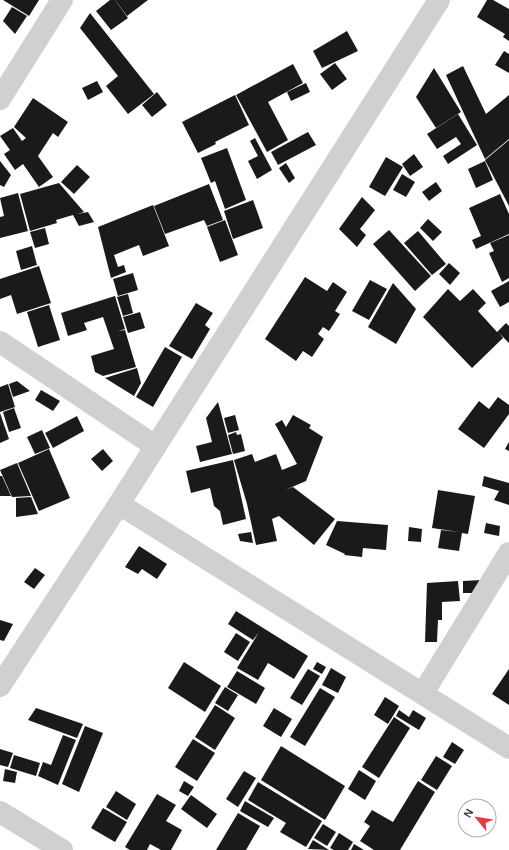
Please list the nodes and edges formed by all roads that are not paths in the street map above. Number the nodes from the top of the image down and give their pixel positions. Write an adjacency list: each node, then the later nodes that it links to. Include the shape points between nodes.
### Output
1 (62, 0): 3 (street)
2 (439, 0): 5 (street)
3 (0, 99)
4 (0, 342): 5 (street)
5 (155, 446): 6 (street)
6 (119, 504): 8 (street); 9 (street)
7 (509, 553): 9 (street)
8 (0, 686)
9 (423, 693): 10 (street)
10 (509, 748)
11 (0, 812): 12 (street)
12 (62, 850)

